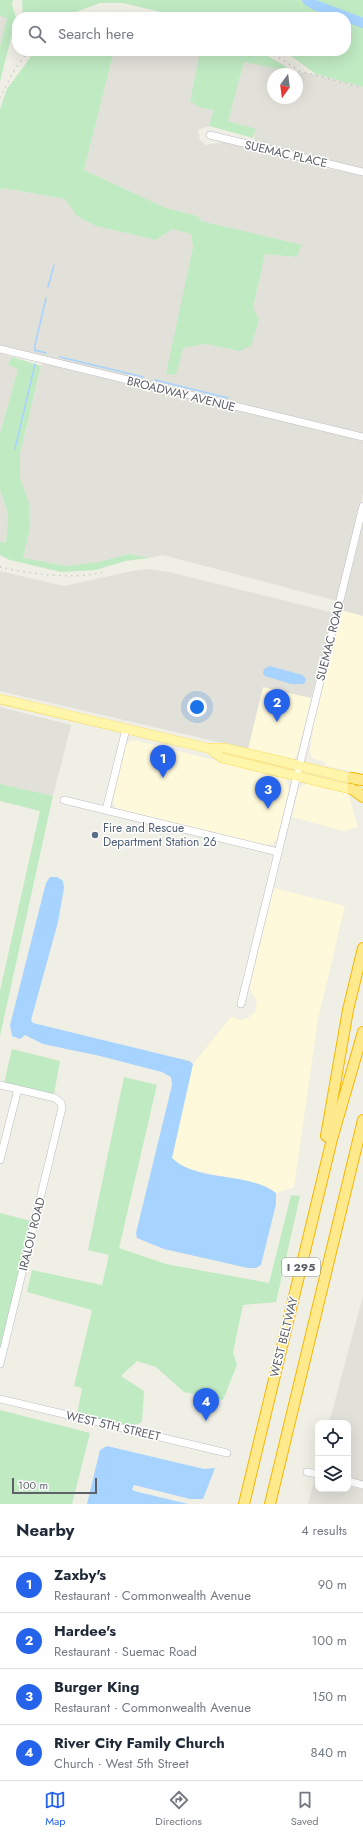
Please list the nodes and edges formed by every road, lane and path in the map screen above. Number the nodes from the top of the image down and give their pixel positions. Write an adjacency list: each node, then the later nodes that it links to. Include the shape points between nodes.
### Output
1 (210, 135): 2 (street, SUEMAC PLACE)
2 (363, 172)
3 (0, 349): 4 (street, BROADWAY AVENUE)
4 (363, 437)
5 (363, 506): 9 (street, SUEMAC ROAD)
6 (0, 698): 7 (main road)
7 (126, 729): 8 (main road); 17 (street)
8 (210, 749): 9 (main road, via 226,748); 10 (main road, via 222,758)
9 (300, 766): 10 (street, SUEMAC ROAD); 11 (main road)
10 (297, 776): 13 (main road); 18 (street, SUEMAC ROAD)
11 (352, 778): 12 (highway)
12 (363, 780)
13 (352, 789): 14 (main road); 15 (highway)
14 (363, 792)
15 (363, 797)
16 (64, 800): 17 (street)
17 (106, 810): 18 (street)
18 (278, 852): 20 (street, SUEMAC ROAD)
19 (363, 948): 28 (highway, via 348,1010 314,1191)
20 (241, 1004)
21 (363, 1032): 28 (highway, WEST BELTWAY / I 295)
22 (0, 1084): 23 (street)
23 (18, 1089): 26 (street); 29 (street, IRALOU ROAD, via 55,1098 60,1103 61,1114)
24 (363, 1120): 27 (highway, WEST BELTWAY / I 295)
25 (363, 1144): 27 (highway)
26 (0, 1160)
27 (342, 1206): 37 (highway, WEST BELTWAY / I 295)
28 (312, 1219): 36 (highway, WEST BELTWAY / I 295)
29 (0, 1364)
30 (0, 1399): 31 (street, WEST 5TH STREET)
31 (227, 1453)
32 (307, 1472): 33 (street)
33 (315, 1473)
34 (351, 1482): 35 (street)
35 (363, 1485)
36 (244, 1504)
37 (270, 1504)

